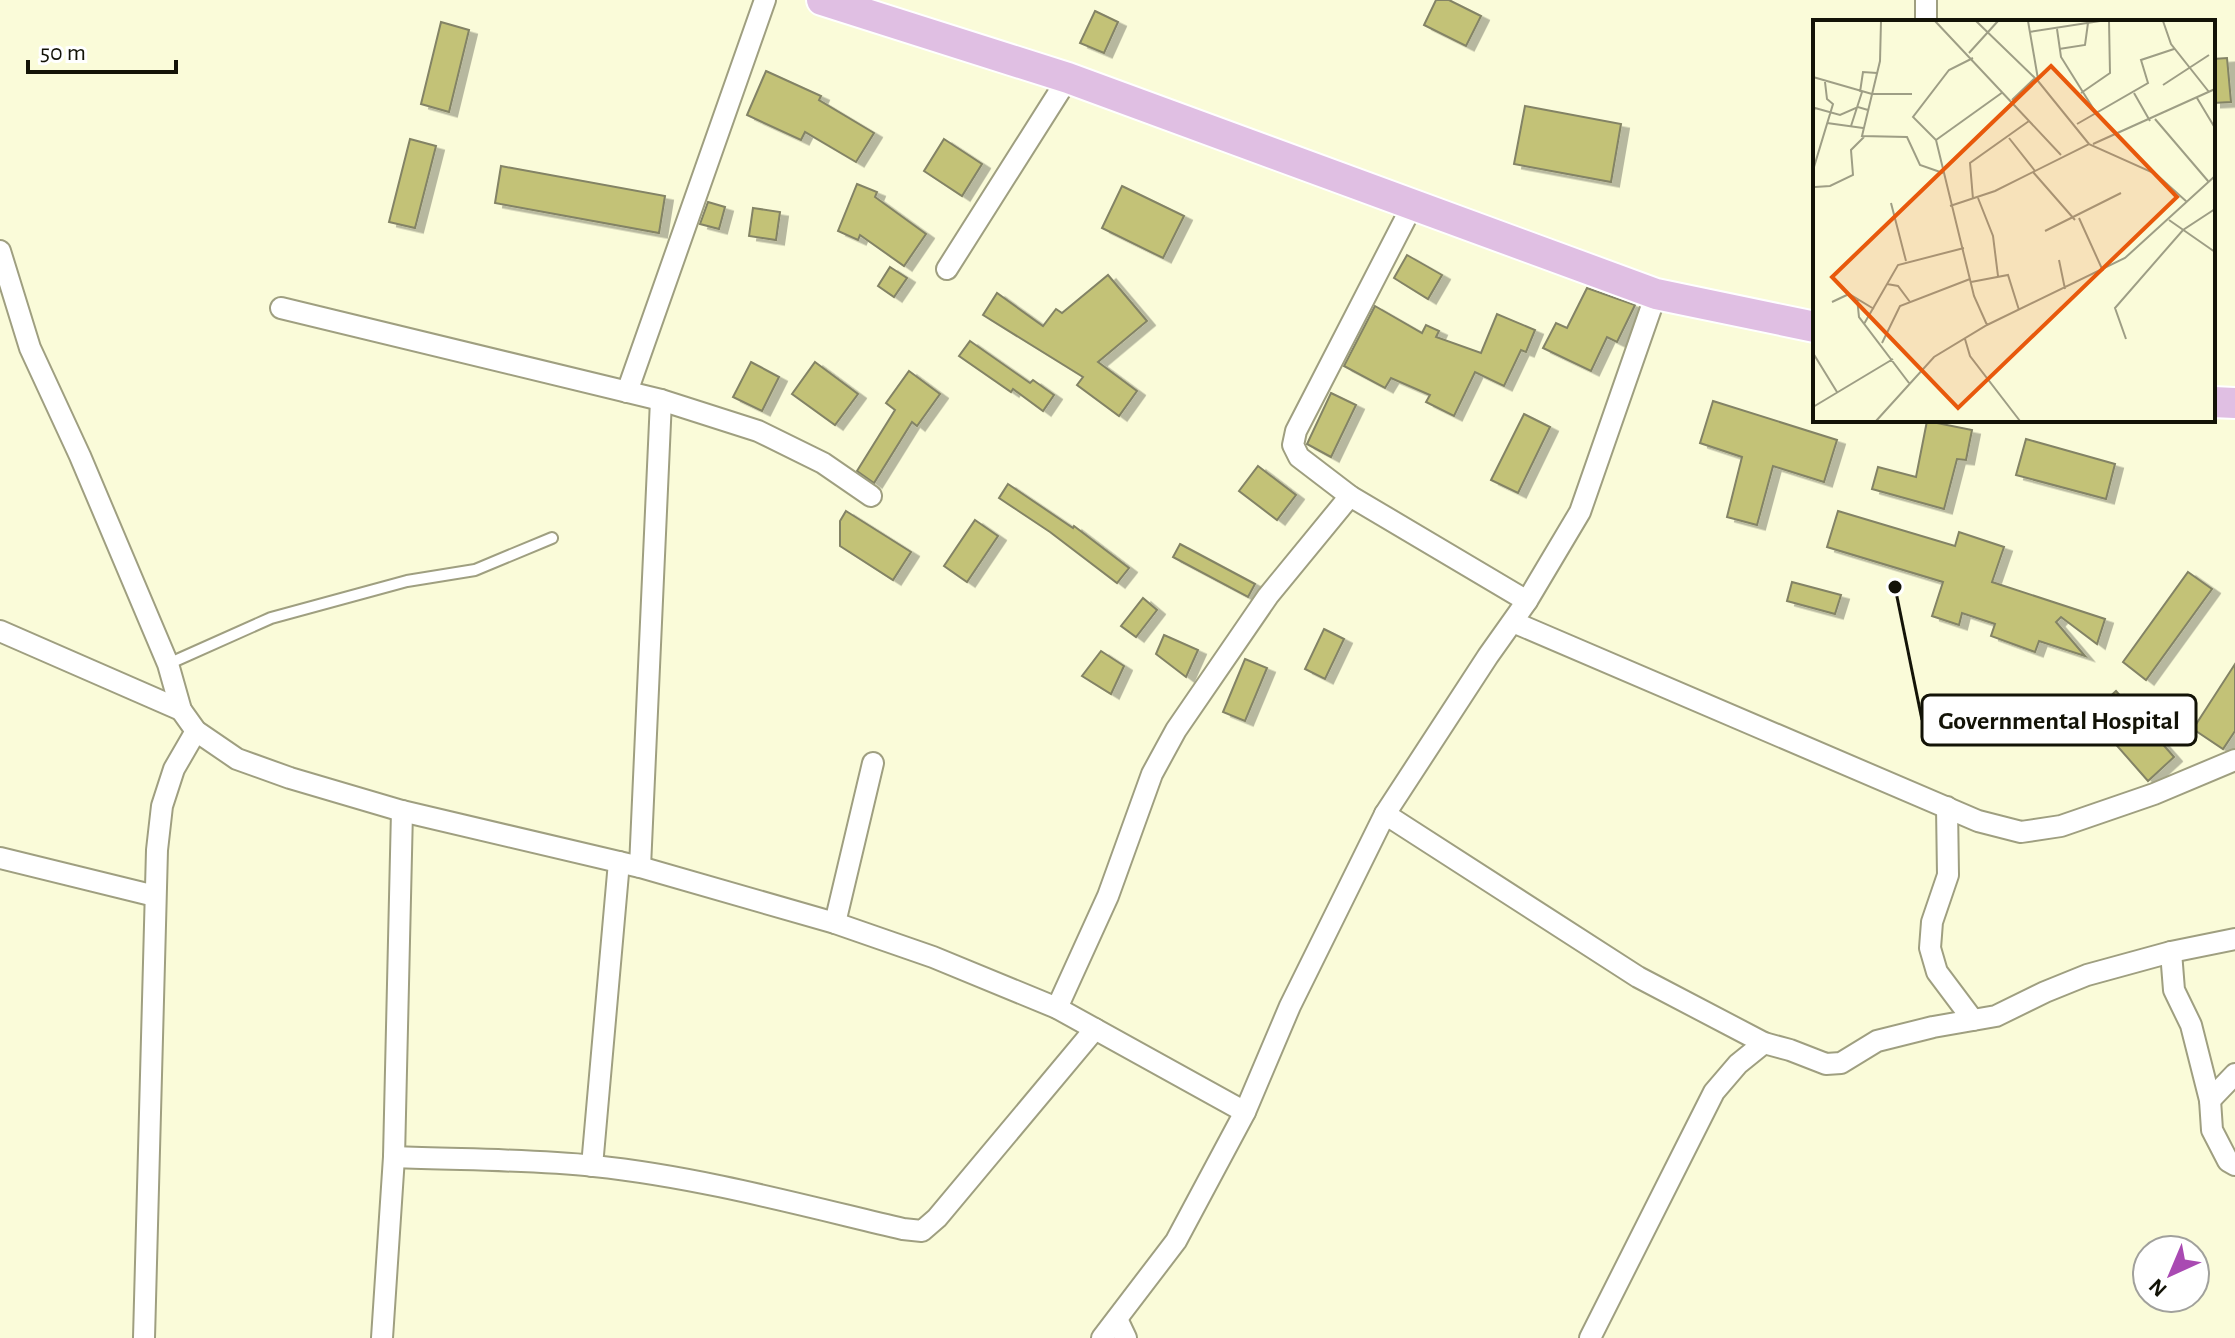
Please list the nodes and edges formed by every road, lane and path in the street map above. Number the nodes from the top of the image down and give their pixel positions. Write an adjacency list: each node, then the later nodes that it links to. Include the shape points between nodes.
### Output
1 (765, 0): 10 (street)
2 (822, 0): 3 (main road)
3 (1068, 78): 4 (main road); 6 (street)
4 (1413, 204): 7 (main road); 15 (street, via 1296,431 1293,445 1299,457)
5 (0, 251): 20 (street, via 30,348)
6 (947, 269)
7 (1656, 294): 9 (main road); 17 (street, via 1580,512)
8 (281, 308): 10 (street)
9 (1813, 327)
10 (627, 392): 11 (street)
11 (661, 400): 14 (street, via 758,431 823,463); 29 (street)
12 (2215, 402): 13 (main road)
13 (2235, 403)
14 (871, 496)
15 (1350, 496): 17 (street); 34 (street, via 1268,596 1176,730 1152,774 1108,896)
16 (552, 538): 20 (lane, via 475,570 407,581 271,618)
17 (1527, 601): 18 (street)
18 (1513, 622): 25 (street); 27 (street)
19 (0, 631): 21 (street)
20 (168, 664): 21 (street)
21 (181, 710): 22 (street)
22 (196, 731): 26 (street, via 237,759); 30 (street, via 174,769 162,806)
23 (2235, 760): 25 (street, via 2061,826 2021,832)
24 (873, 763): 31 (street)
25 (1947, 807): 35 (street, via 1948,875 1932,922 1930,948 1937,972)
26 (402, 811): 29 (street); 41 (street)
27 (1385, 814): 37 (street, via 1638,977); 40 (street, via 1290,1006)
28 (0, 858): 30 (street)
29 (630, 864): 31 (street); 43 (street)
30 (155, 896): 45 (street)
31 (835, 923): 34 (street)
32 (2235, 939): 33 (street)
33 (2171, 952): 35 (street, via 2087,975 1996,1016); 39 (street, via 2174,990 2191,1025)
34 (1057, 1008): 36 (street)
35 (1973, 1020): 37 (street, via 1877,1041 1841,1063 1826,1064)
36 (1095, 1029): 40 (street); 43 (street, via 922,1231 750,1191)
37 (1764, 1043): 49 (street, via 1714,1092)
38 (2235, 1074): 39 (street)
39 (2210, 1100): 42 (street, via 2212,1130)
40 (1245, 1112): 44 (street, via 1176,1241)
41 (394, 1157): 43 (street); 46 (street)
42 (2235, 1165)
43 (592, 1166)
44 (1117, 1319): 47 (street); 48 (street)
45 (141, 1333)
46 (382, 1338)
47 (1102, 1338)
48 (1126, 1338)
49 (1590, 1338)

